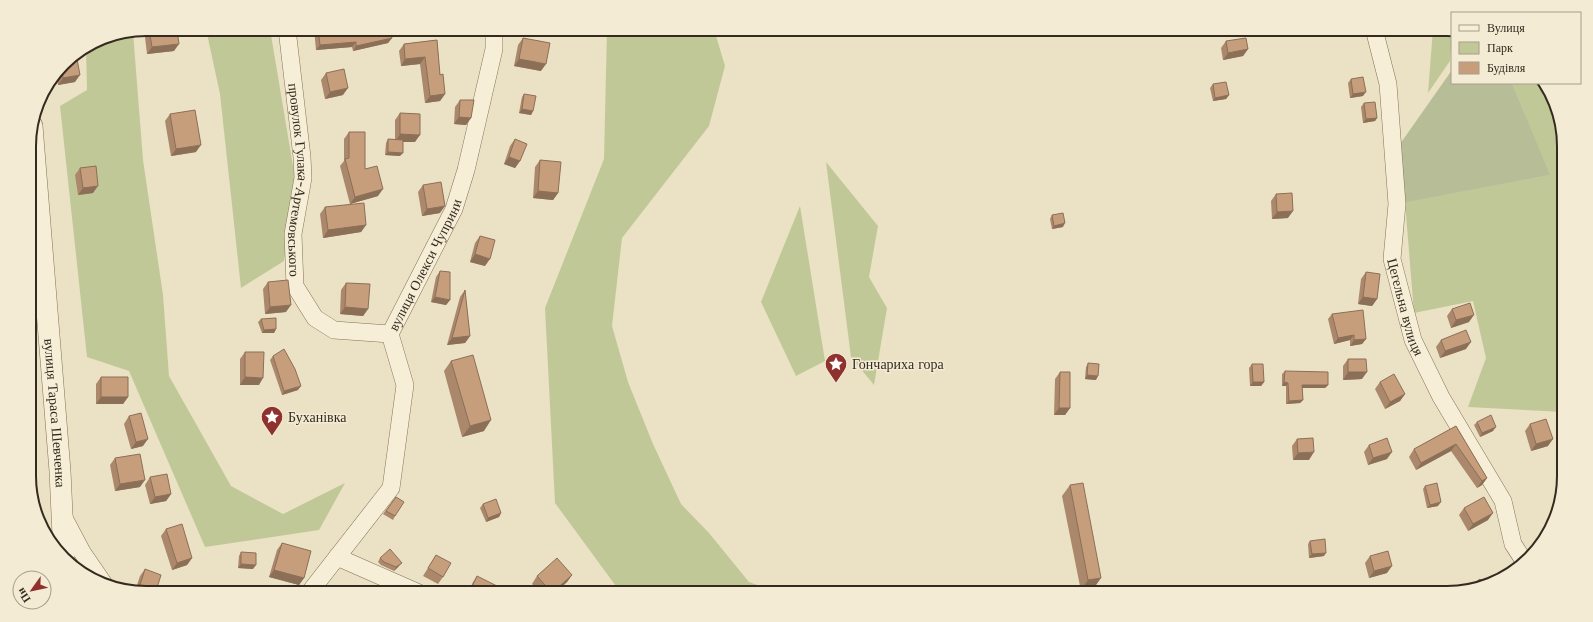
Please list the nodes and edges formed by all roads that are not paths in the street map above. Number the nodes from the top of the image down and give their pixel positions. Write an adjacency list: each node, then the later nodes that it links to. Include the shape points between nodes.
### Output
1 (288, 36): 5 (street, провулок Гулака-Артемовського, via 303,178 293,234 295,286 315,318 334,330)
2 (494, 36): 5 (street, вулиця Олекси Чуприни, via 494,49 466,170 454,208)
3 (1376, 36): 9 (street, Цегельна вулиця, via 1388,84 1397,204 1392,259 1414,340 1441,397 1503,501 1513,544)
4 (36, 176): 6 (street, вулиця Тараса Шевченка)
5 (390, 334): 8 (street, вулиця Олекси Чуприни, via 405,385 391,488)
6 (63, 516): 7 (street, вулиця Тараса Шевченка); 10 (street)
7 (63, 549)
8 (336, 557): 11 (street, вулиця Олекси Чуприни); 12 (street)
9 (1521, 557)
10 (98, 575)
11 (314, 586)
12 (403, 586)

